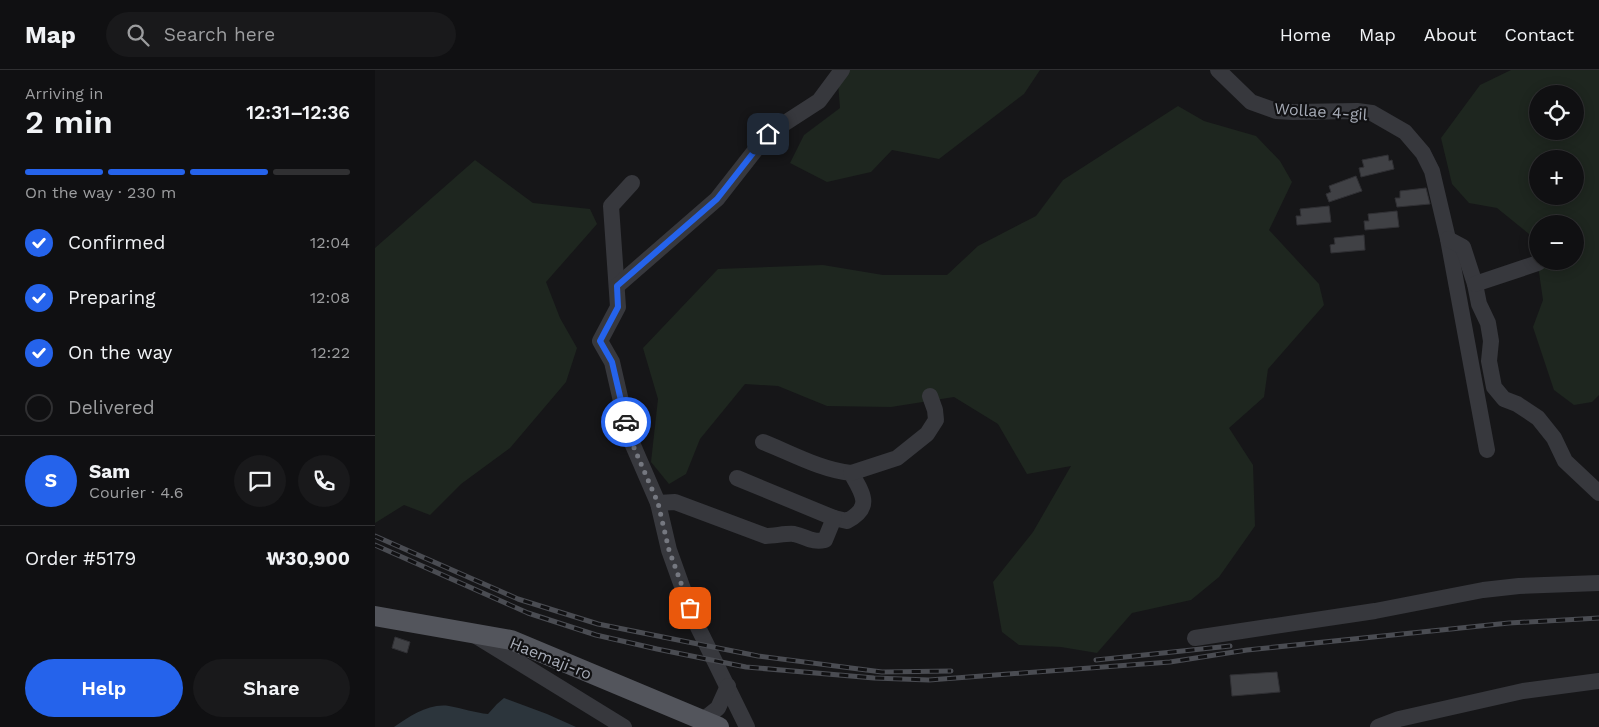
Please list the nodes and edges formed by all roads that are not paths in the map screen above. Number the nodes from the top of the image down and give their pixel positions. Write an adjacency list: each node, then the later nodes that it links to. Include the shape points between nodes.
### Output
1 (842, 70): 7 (street, via 819,102 768,134 717,199)
2 (1218, 70): 4 (street, Wollae 4-gil, via 1251,102 1276,111 1357,110 1372,113 1405,132 1423,153 1432,171)
3 (633, 184): 7 (street, via 611,206)
4 (1448, 239): 6 (street, via 1463,248); 10 (street, Wollae 4-gil)
5 (1529, 266): 6 (street)
6 (1475, 284): 13 (street, via 1479,304 1489,323 1489,361 1494,387 1504,399 1538,418 1554,438 1565,461)
7 (617, 286): 14 (street, via 618,307 600,341 612,362 629,436)
8 (930, 396): 11 (street, via 936,420 927,434 897,458)
9 (763, 442): 11 (street, via 840,472)
10 (1487, 450)
11 (851, 473): 15 (street, via 864,500 863,507 859,514 847,521)
12 (737, 478): 15 (street)
13 (1599, 493)
14 (658, 503): 15 (street, via 675,502 766,536 792,534 817,542 825,540); 21 (street, via 669,550 693,617)
15 (834, 518)
16 (1599, 583): 19 (street, via 1483,590)
17 (375, 616): 18 (main road, Haemaji-ro)
18 (475, 634): 22 (main road, Haemaji-ro, via 511,640); 23 (street)
19 (1195, 638)
20 (1599, 681): 25 (street, via 1523,691 1399,719)
21 (728, 686): 22 (street); 24 (street)
22 (711, 724)
23 (623, 727)
24 (747, 727)
25 (1378, 727)

